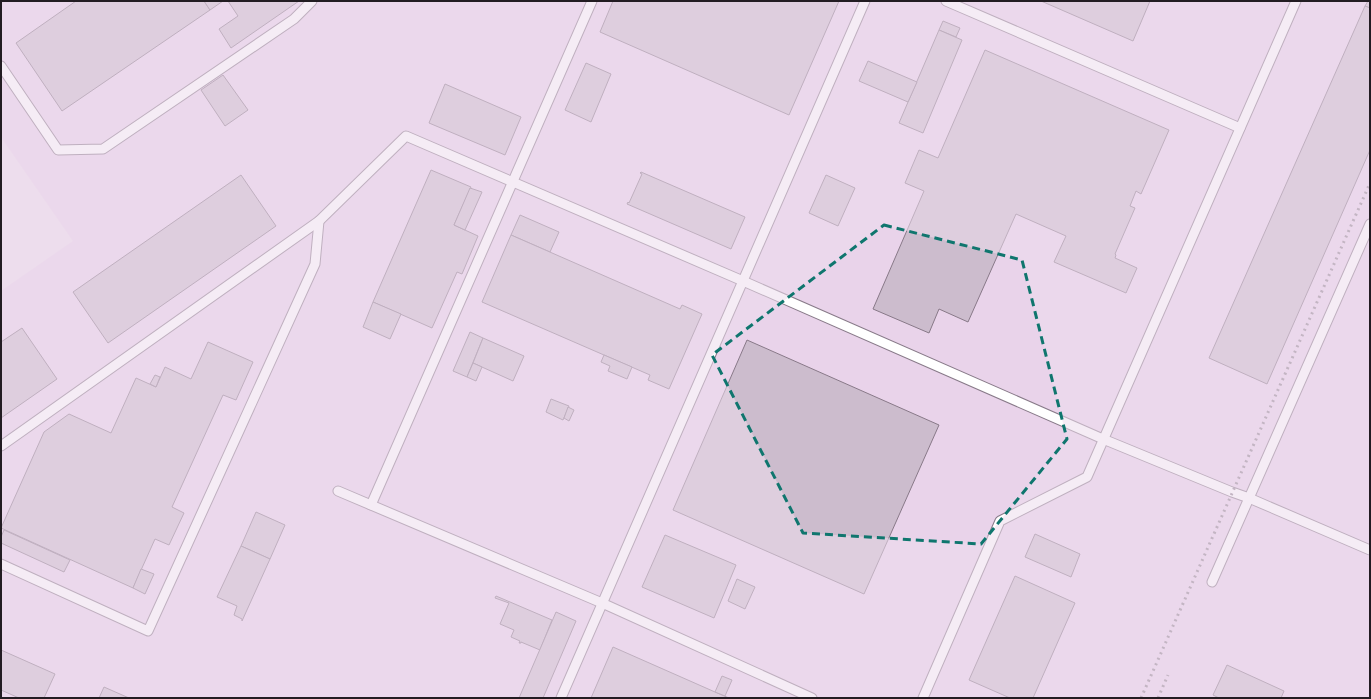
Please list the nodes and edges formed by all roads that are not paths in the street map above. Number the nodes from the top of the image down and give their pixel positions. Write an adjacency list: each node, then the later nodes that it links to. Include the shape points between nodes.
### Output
1 (312, 1): 6 (lane, via 294,19 103,149 58,150)
2 (592, 1): 8 (lane)
3 (865, 1): 11 (lane)
4 (946, 1): 7 (lane)
5 (1296, 1): 7 (lane)
6 (1, 66)
7 (1240, 128): 12 (lane)
8 (513, 182): 9 (lane, via 406,136); 11 (lane); 16 (lane)
9 (319, 220): 13 (lane); 18 (lane, via 315,264 148,631)
10 (1370, 224): 15 (lane)
11 (743, 281): 12 (lane); 20 (lane)
12 (1103, 439): 15 (lane); 23 (lane, via 1086,477 1000,521)
13 (1, 446)
14 (338, 491): 16 (lane)
15 (1249, 498): 17 (lane); 19 (lane)
16 (371, 505): 20 (lane)
17 (1370, 550)
18 (1, 564)
19 (1212, 582)
20 (602, 603): 21 (lane); 22 (lane)
21 (561, 698)
22 (812, 698)
23 (923, 698)

